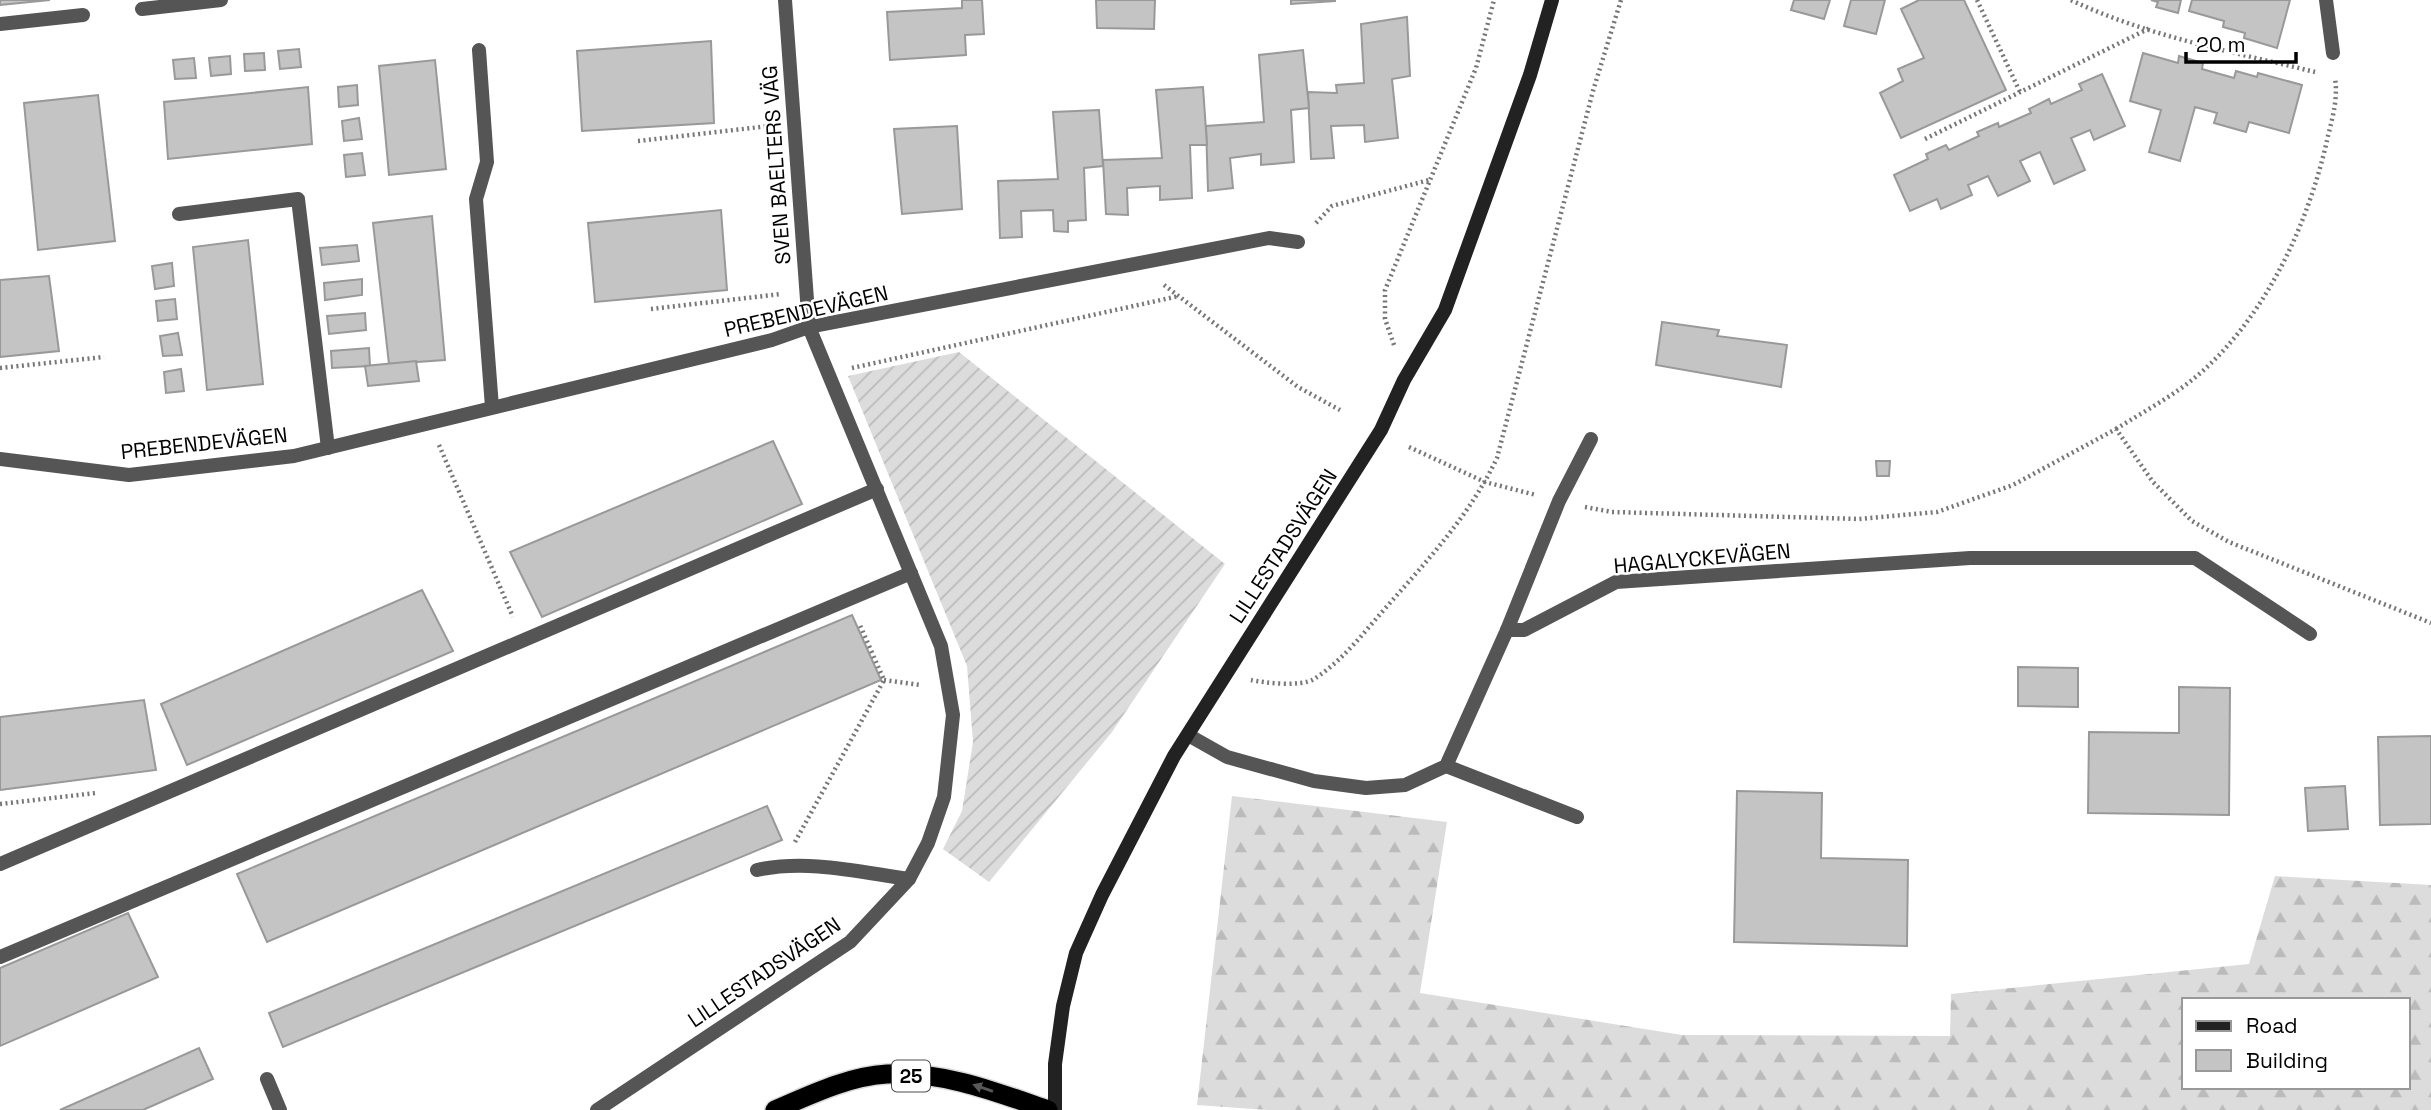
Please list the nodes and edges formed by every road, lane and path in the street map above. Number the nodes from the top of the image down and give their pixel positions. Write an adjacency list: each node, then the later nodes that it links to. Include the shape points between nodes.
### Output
1 (221, 0): 9 (street)
2 (785, 0): 17 (street, SVEN BAELTERS VÄG)
3 (1494, 0): 20 (path, via 1476,68)
4 (1552, 0): 31 (main road, LILLESTADSVÄGEN, via 1530,75 1445,310)
5 (1621, 0): 40 (path, via 1497,458)
6 (1978, 0): 16 (path)
7 (2071, 0): 12 (path)
8 (2326, 0): 14 (street)
9 (142, 9)
10 (83, 15): 11 (street)
11 (0, 24)
12 (2151, 28): 15 (path); 16 (path)
13 (479, 50): 32 (street, via 487,162 476,198)
14 (2333, 53): 15 (path)
15 (2335, 77): 35 (path, via 2337,94 2317,185 2288,252 2254,310 2197,376)
16 (2020, 92): 18 (path)
17 (794, 123): 19 (path); 24 (street, SVEN BAELTERS VÄG)
18 (1925, 139)
19 (638, 141)
20 (1430, 180): 22 (path, via 1332,206); 31 (path, via 1385,290 1385,319)
21 (178, 214): 37 (street, via 298,199)
22 (1298, 242): 23 (street, PREBENDEVÄGEN, via 1269,238)
23 (1154, 260): 25 (path, via 1159,281); 27 (street, PREBENDEVÄGEN)
24 (806, 291): 26 (path); 27 (street, SVEN BAELTERS VÄG)
25 (1179, 296): 30 (path); 33 (path, via 1298,387)
26 (651, 309)
27 (810, 327): 30 (street, LILLESTADSVÄGEN); 32 (street, PREBENDEVÄGEN)
28 (104, 357): 29 (path)
29 (0, 368)
30 (828, 373): 41 (street, LILLESTADSVÄGEN)
31 (1404, 380): 49 (main road, LILLESTADSVÄGEN, via 1381,430)
32 (492, 407): 34 (street, PREBENDEVÄGEN)
33 (1340, 410)
34 (429, 423): 37 (street, PREBENDEVÄGEN); 48 (path)
35 (2116, 429): 42 (path, via 2013,485 1937,512 1859,519 1758,517 1612,512); 45 (path, via 2153,482 2192,521 2229,542)
36 (1591, 439): 42 (street)
37 (328, 447): 39 (street, PREBENDEVÄGEN, via 294,456 129,475)
38 (1409, 447): 40 (path)
39 (0, 459)
40 (1485, 482): 42 (path); 49 (path, via 1465,516 1397,595 1348,650 1311,681 1268,684)
41 (877, 489): 43 (street, LILLESTADSVÄGEN); 48 (street)
42 (1559, 501): 46 (street)
43 (911, 573): 44 (street); 51 (street, LILLESTADSVÄGEN, via 941,646)
44 (848, 599): 50 (path); 59 (street)
45 (2431, 623)
46 (1507, 630): 47 (street, HAGALYCKEVÄGEN, via 1524,630 1616,582 1970,558 2195,558); 53 (street)
47 (2310, 634)
48 (523, 640): 55 (street)
49 (1226, 674): 52 (main road, LILLESTADSVÄGEN)
50 (884, 680): 51 (path); 56 (path)
51 (948, 689): 58 (street, LILLESTADSVÄGEN, via 953,715 944,797)
52 (1188, 735): 53 (street, via 1227,757 1314,781 1366,788 1405,785); 65 (main road, LILLESTADSVÄGEN, via 1076,953 1055,1064)
53 (1446, 766): 54 (street)
54 (1577, 817)
55 (0, 864)
56 (783, 864): 57 (street); 58 (street)
57 (757, 870)
58 (909, 879): 62 (street, LILLESTADSVÄGEN, via 850,942)
59 (0, 957)
60 (267, 1079): 61 (street)
61 (280, 1110)
62 (597, 1110)
63 (775, 1110): 64 (highway, 25, one-way to 63, via 961,1081 886,1074 825,1088)
64 (1048, 1110)
65 (1055, 1110)

